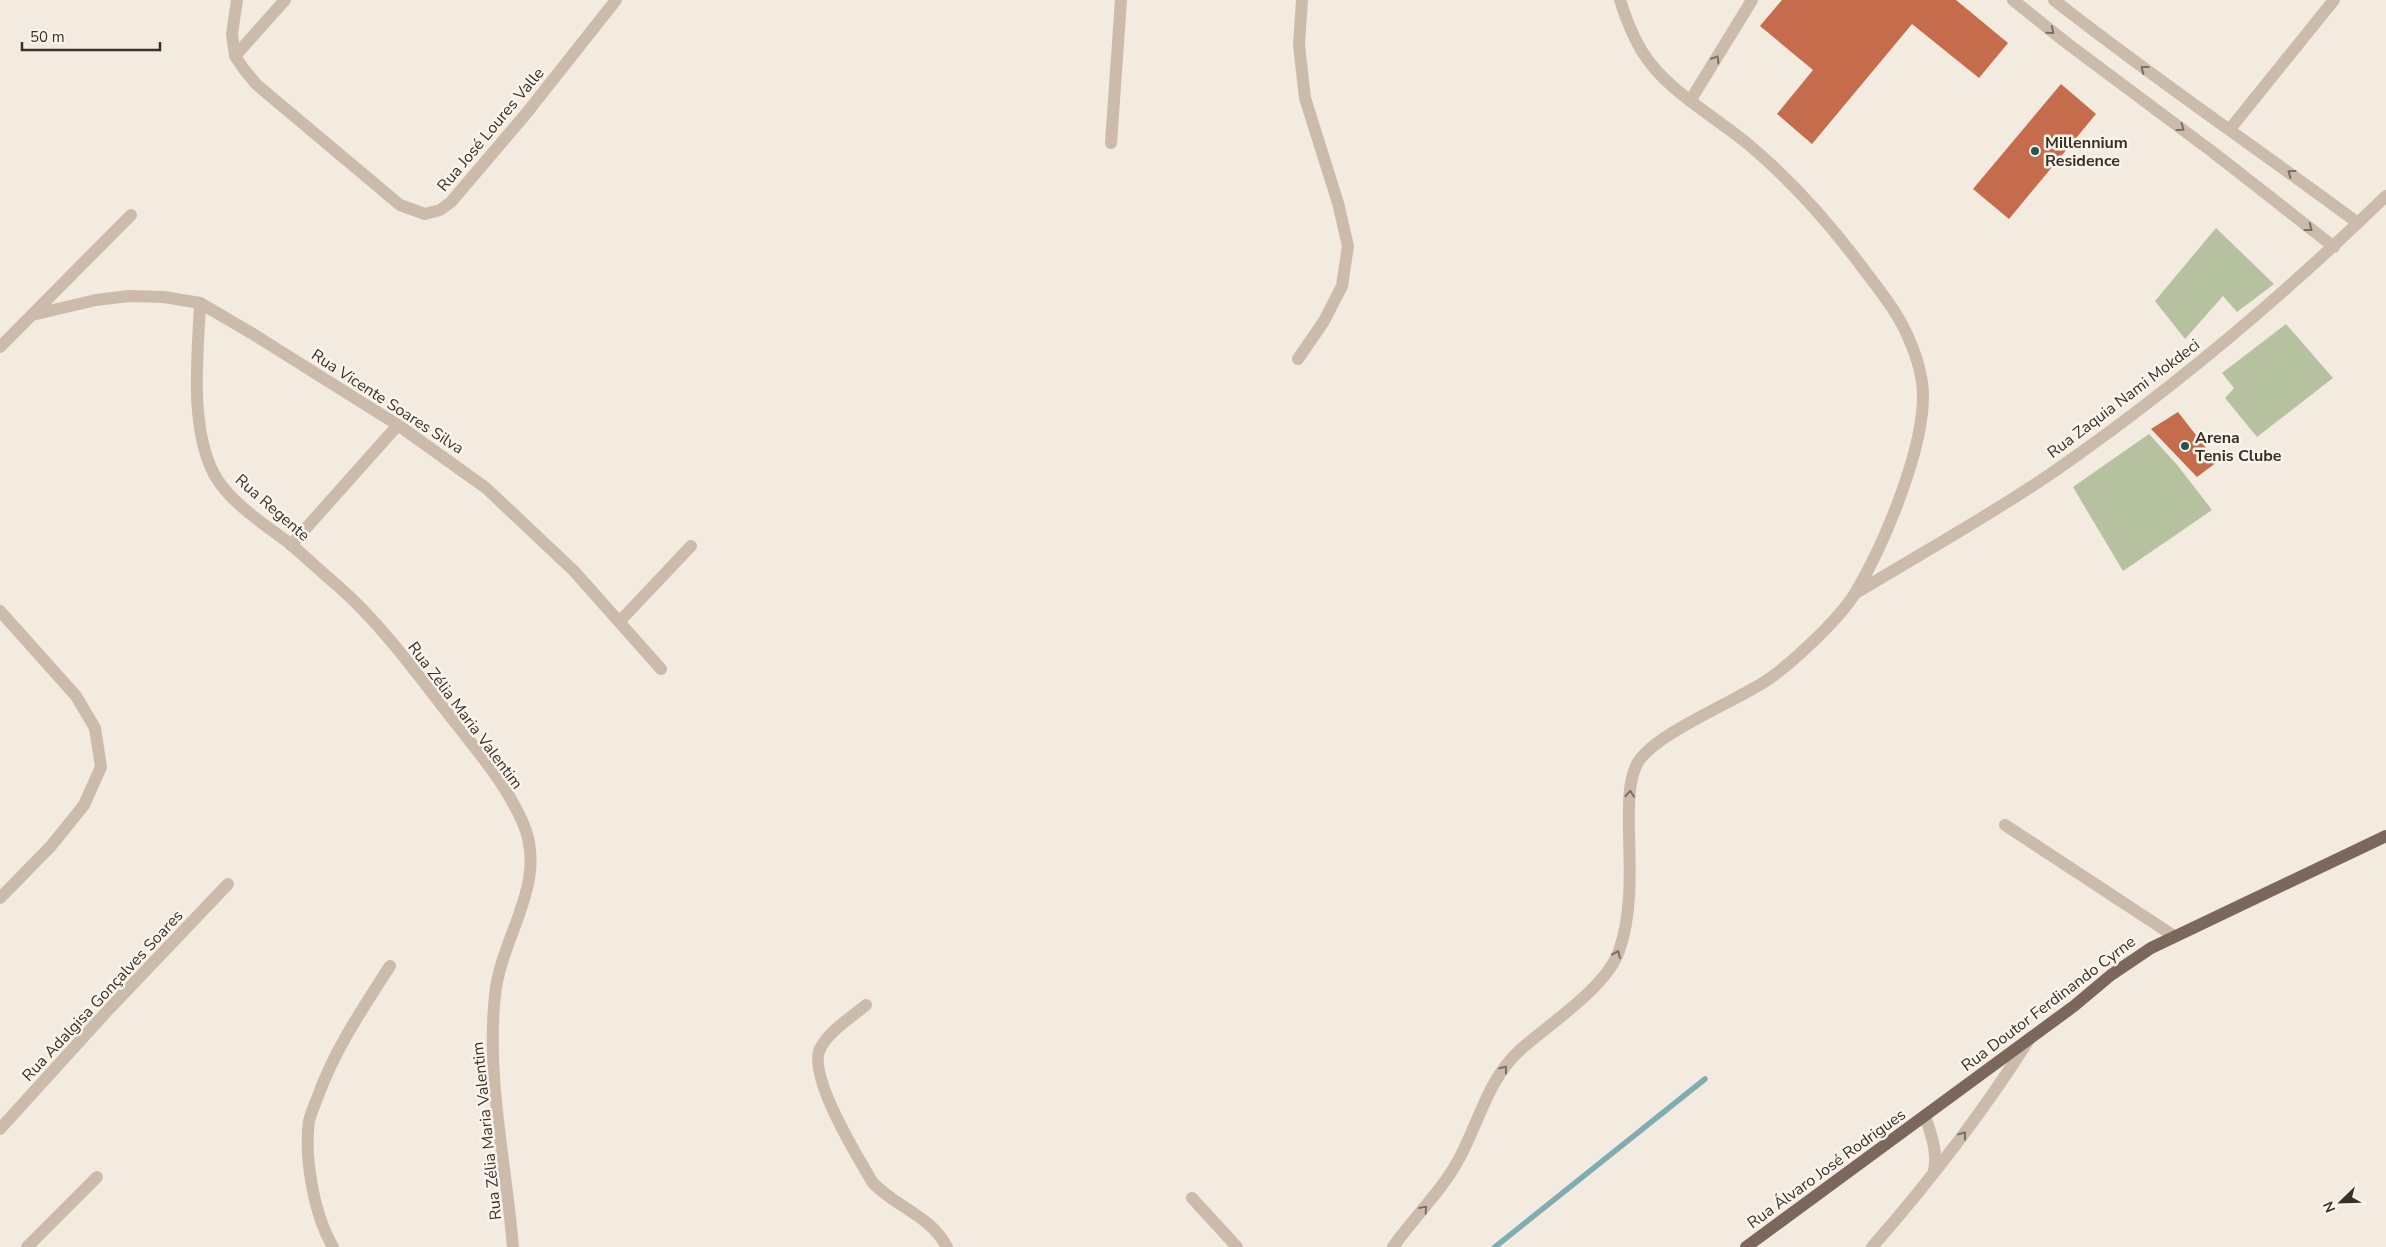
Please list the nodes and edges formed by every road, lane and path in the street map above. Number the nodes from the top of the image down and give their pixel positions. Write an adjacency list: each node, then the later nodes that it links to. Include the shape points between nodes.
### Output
1 (237, 0): 11 (street, via 232,34)
2 (284, 0): 11 (street)
3 (616, 0): 11 (street, Rua José Loures Valle, via 478,173 451,202 440,210 425,214 400,205 256,84)
4 (1121, 0): 14 (street)
5 (1302, 0): 22 (street, via 1299,45 1305,98 1348,246 1342,286)
6 (1620, 0): 12 (street, via 1628,23 1651,64)
7 (1752, 0): 12 (street, one-way to 7)
8 (2013, 0): 18 (street, one-way to 18)
9 (2054, 0): 13 (street, one-way to 9)
10 (2334, 0): 13 (street)
11 (235, 56)
12 (1690, 101): 26 (street, via 1748,144 1839,235 1886,298 1911,344 1922,383 1921,418 1893,516)
13 (2230, 129): 17 (street, one-way to 13)
14 (1112, 143)
15 (2386, 196): 17 (street, Rua Zaquia Nami Mokdeci)
16 (131, 215): 20 (street)
17 (2358, 223): 18 (street, Rua Zaquia Nami Mokdeci)
18 (2334, 247): 26 (street, Rua Zaquia Nami Mokdeci, via 2218,345 2049,475)
19 (200, 304): 20 (street, Rua Vicente Soares Silva, via 164,296 129,296); 23 (street, Rua Vicente Soares Silva); 24 (street, Rua Regente, via 197,397 204,444 212,466 228,493)
20 (32, 315): 21 (street)
21 (0, 347)
22 (1298, 360)
23 (398, 425): 24 (street); 29 (street, Rua Vicente Soares Silva, via 486,488 574,571)
24 (291, 545): 27 (street, Rua Regente)
25 (691, 546): 29 (street)
26 (1856, 593): 49 (street, one-way to 26, via 1460,1158 1502,1070 1518,1052 1604,977 1618,954 1626,922 1630,785 1644,754 1663,739 1769,679 1818,636)
27 (372, 619): 46 (street, Rua Zélia Maria Valentim, via 502,785 523,824 532,855 528,891 495,991 492,1037 495,1097)
28 (3, 620): 34 (street, via 76,696 96,728 101,767 84,806 51,846)
29 (620, 622): 30 (street, Rua Vicente Soares Silva)
30 (661, 669)
31 (2005, 825): 35 (street)
32 (2386, 836): 35 (main road, Rua Doutor Ferdinando Cyrne)
33 (228, 884): 40 (street, Rua Adalgisa Gonçalves Soares)
34 (0, 898)
35 (2174, 936): 38 (main road, Rua Doutor Ferdinando Cyrne, via 2111,974 2074,1006)
36 (390, 966): 45 (street, via 326,1072 309,1121 310,1178 323,1229)
37 (866, 1005): 47 (street, via 821,1046 817,1067 823,1086 873,1183 886,1196 930,1223)
38 (2033, 1034): 39 (main road, Rua Doutor Ferdinando Cyrne); 41 (street, one-way to 38, via 2004,1080)
39 (1925, 1116): 41 (street, via 1934,1146); 50 (main road, Rua Álvaro José Rodrigues)
40 (0, 1129)
41 (1934, 1174): 51 (street)
42 (97, 1177): 44 (street)
43 (1192, 1198): 48 (street)
44 (28, 1247)
45 (333, 1247)
46 (513, 1247)
47 (947, 1247)
48 (1237, 1247)
49 (1393, 1247)
50 (1746, 1247)
51 (1872, 1247)

